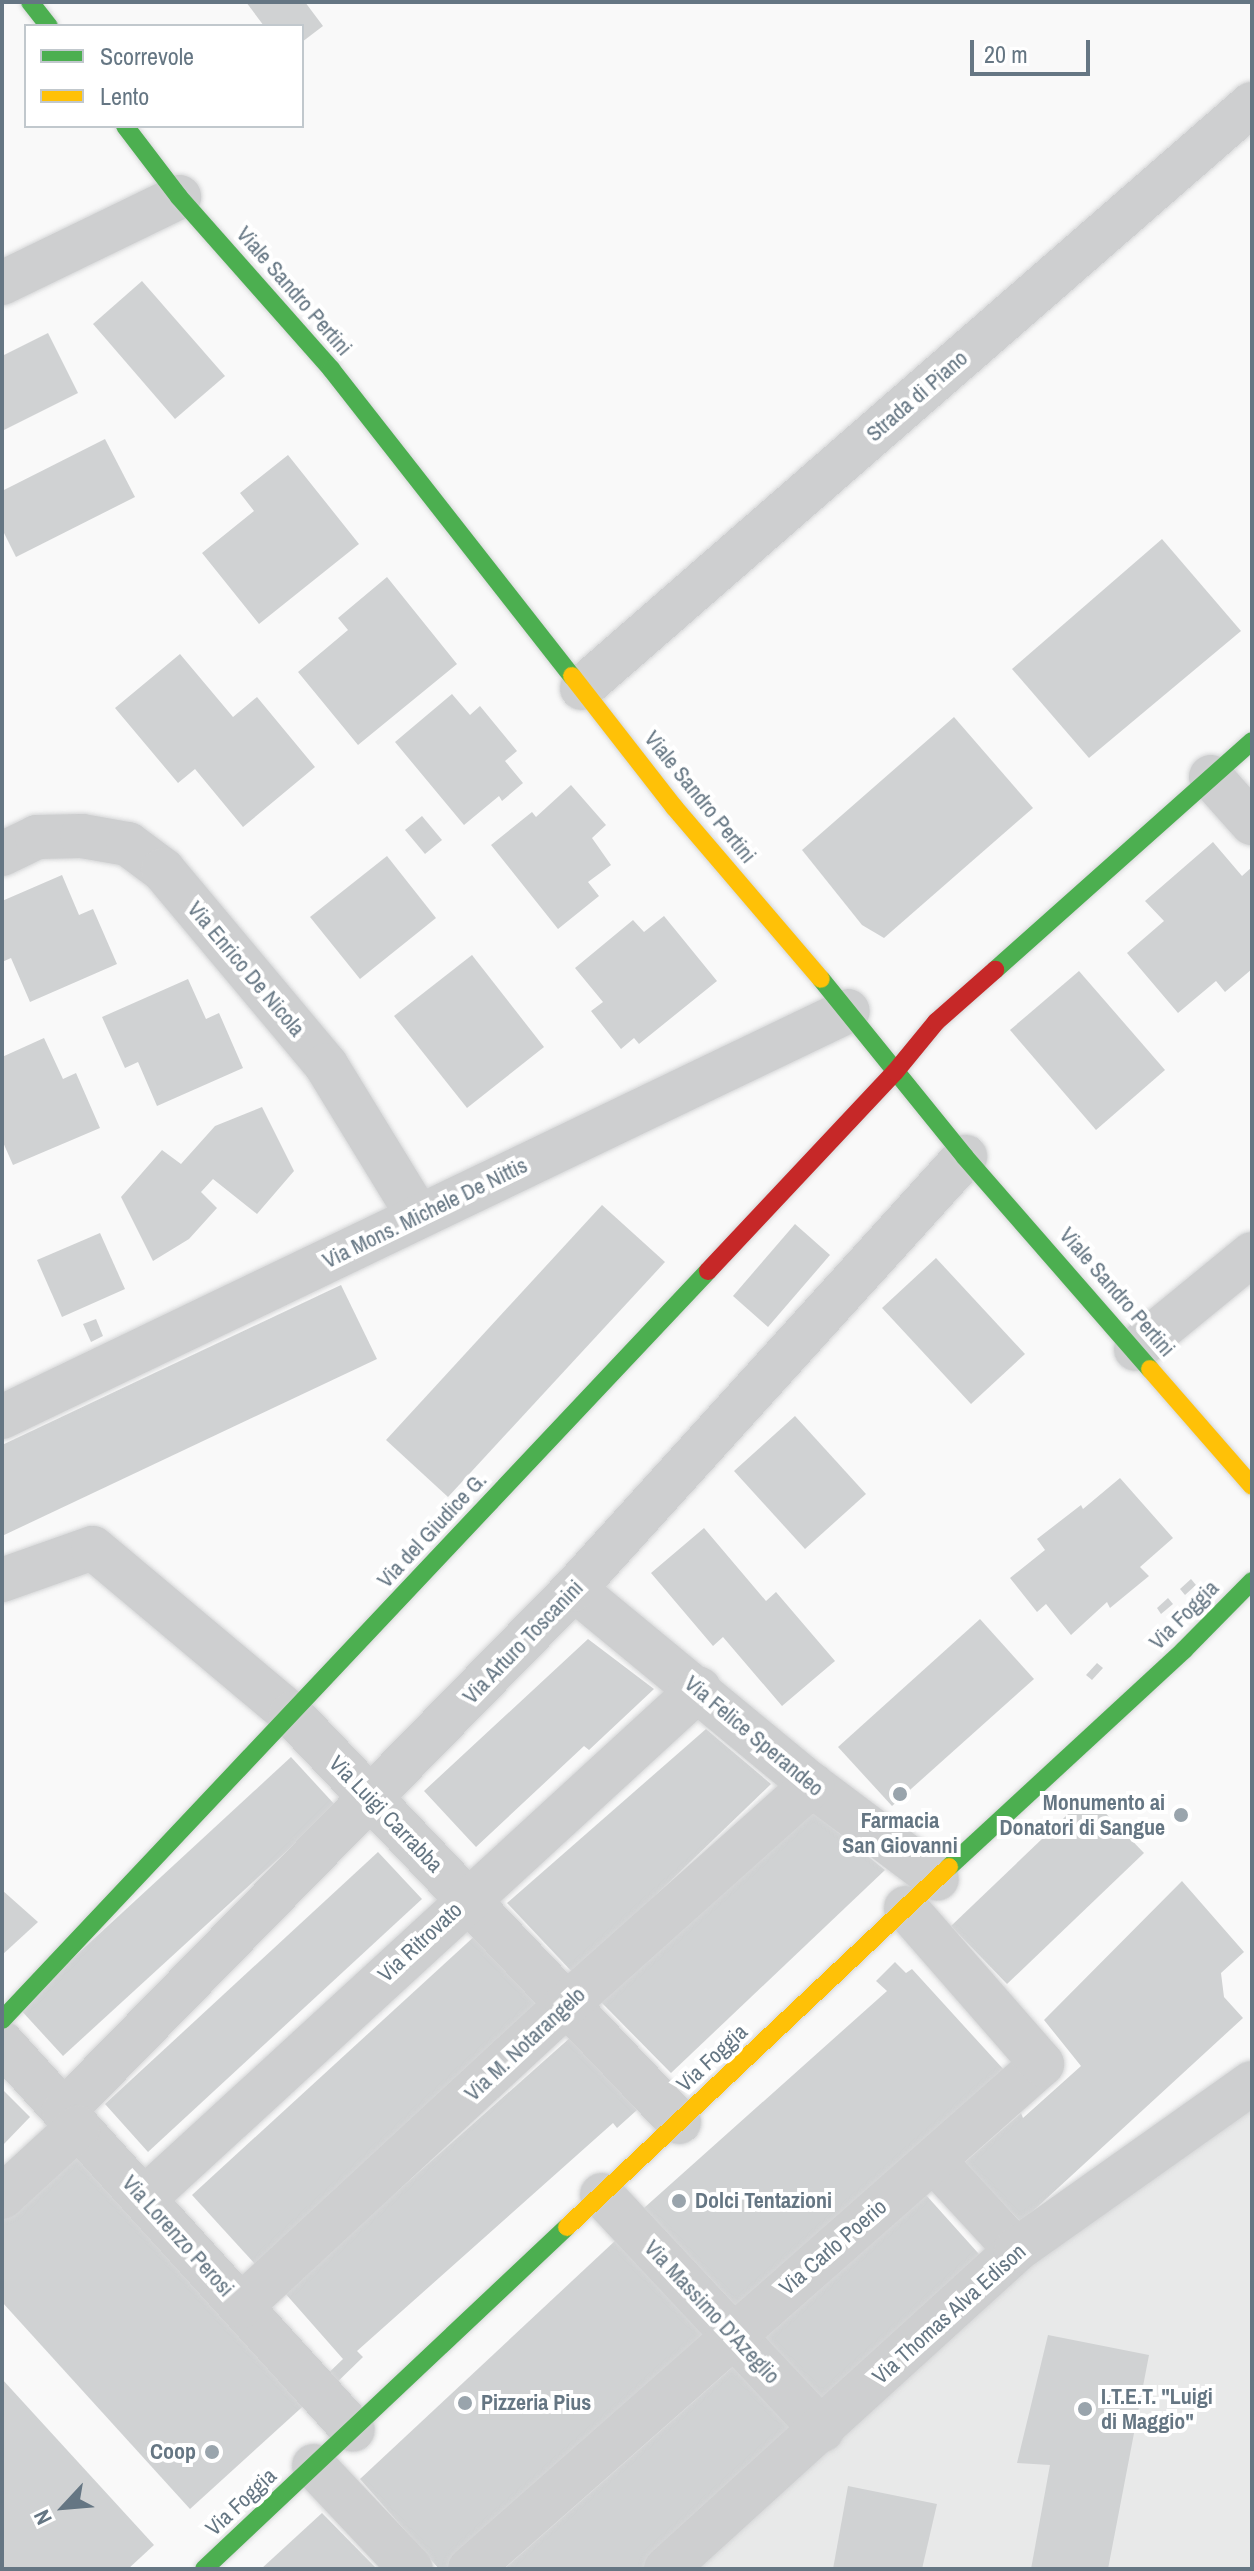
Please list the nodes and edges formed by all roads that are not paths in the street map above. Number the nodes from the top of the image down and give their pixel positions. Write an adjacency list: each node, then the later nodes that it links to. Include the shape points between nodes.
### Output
1 (30, 2): 2 (street)
2 (47, 24)
3 (1252, 104): 7 (street, Strada di Piano)
4 (127, 128): 5 (street, Viale Sandro Pertini)
5 (179, 197): 6 (street); 7 (street, Viale Sandro Pertini, via 331,369)
6 (2, 283)
7 (582, 688): 12 (street, Viale Sandro Pertini, via 674,807)
8 (1252, 741): 9 (street)
9 (1211, 777): 10 (street); 13 (street, via 936,1022)
10 (1252, 823)
11 (2, 854): 15 (street, Via Enrico De Nicola, via 37,837 82,836 128,844 163,870 326,1065)
12 (848, 1011): 13 (street, Viale Sandro Pertini); 15 (street, Via Mons. Michele De Nittis)
13 (895, 1072): 14 (street, Viale Sandro Pertini); 24 (street, Via del Giudice G.)
14 (965, 1157): 17 (street, Viale Sandro Pertini); 22 (street, Via Arturo Toscanini)
15 (418, 1216): 18 (street, Via Mons. Michele De Nittis)
16 (1252, 1254): 17 (street)
17 (1136, 1349): 19 (street, Viale Sandro Pertini)
18 (2, 1417)
19 (1252, 1486)
20 (2, 1580): 24 (street, Via Luigi Carrabba, via 93,1548)
21 (1251, 1585): 27 (street, Via Foggia)
22 (574, 1589): 23 (street, Via Felice Sperandeo); 26 (street, Via Arturo Toscanini)
23 (699, 1689): 25 (street, Via Felice Sperandeo); 28 (street, Via Ritrovato)
24 (291, 1714): 26 (street, Via Luigi Carrabba); 30 (street, Via del Giudice G.)
25 (812, 1785): 27 (street, Via Felice Sperandeo); 29 (street, Via M. Notarangelo)
26 (372, 1799): 28 (street, Via Luigi Carrabba); 33 (street, Via Arturo Toscanini)
27 (921, 1893): 34 (street, Via Foggia); 35 (street, Via Carlo Poerio, via 1042,2064)
28 (467, 1899): 29 (street, Via Luigi Carrabba); 38 (street, Via Ritrovato)
29 (567, 2004): 34 (street, Via Luigi Carrabba); 40 (street, Via M. Notarangelo)
30 (2, 2020)
31 (2, 2043): 33 (street, Via Lorenzo Perosi)
32 (1252, 2083): 39 (street, Via Thomas Alva Edison)
33 (71, 2119): 37 (street, Via Arturo Toscanini); 38 (street, Via Lorenzo Perosi)
34 (679, 2122): 36 (street, Via Foggia)
35 (934, 2161): 39 (street); 41 (street, Via Carlo Poerio)
36 (602, 2195): 41 (street, Via Massimo D'Azeglio); 42 (street, Via Foggia)
37 (2, 2197)
38 (144, 2199): 40 (street, Via Lorenzo Perosi)
39 (1016, 2250): 43 (street, Via Thomas Alva Edison)
40 (241, 2306): 42 (street, Via Lorenzo Perosi)
41 (734, 2333): 43 (street, Via Massimo D'Azeglio); 47 (street, Via Carlo Poerio)
42 (353, 2430): 44 (street, Via Foggia)
43 (822, 2430): 48 (street, Via Thomas Alva Edison)
44 (314, 2466): 45 (street, Via Foggia); 46 (street)
45 (204, 2569)
46 (411, 2569)
47 (470, 2569)
48 (666, 2569)

